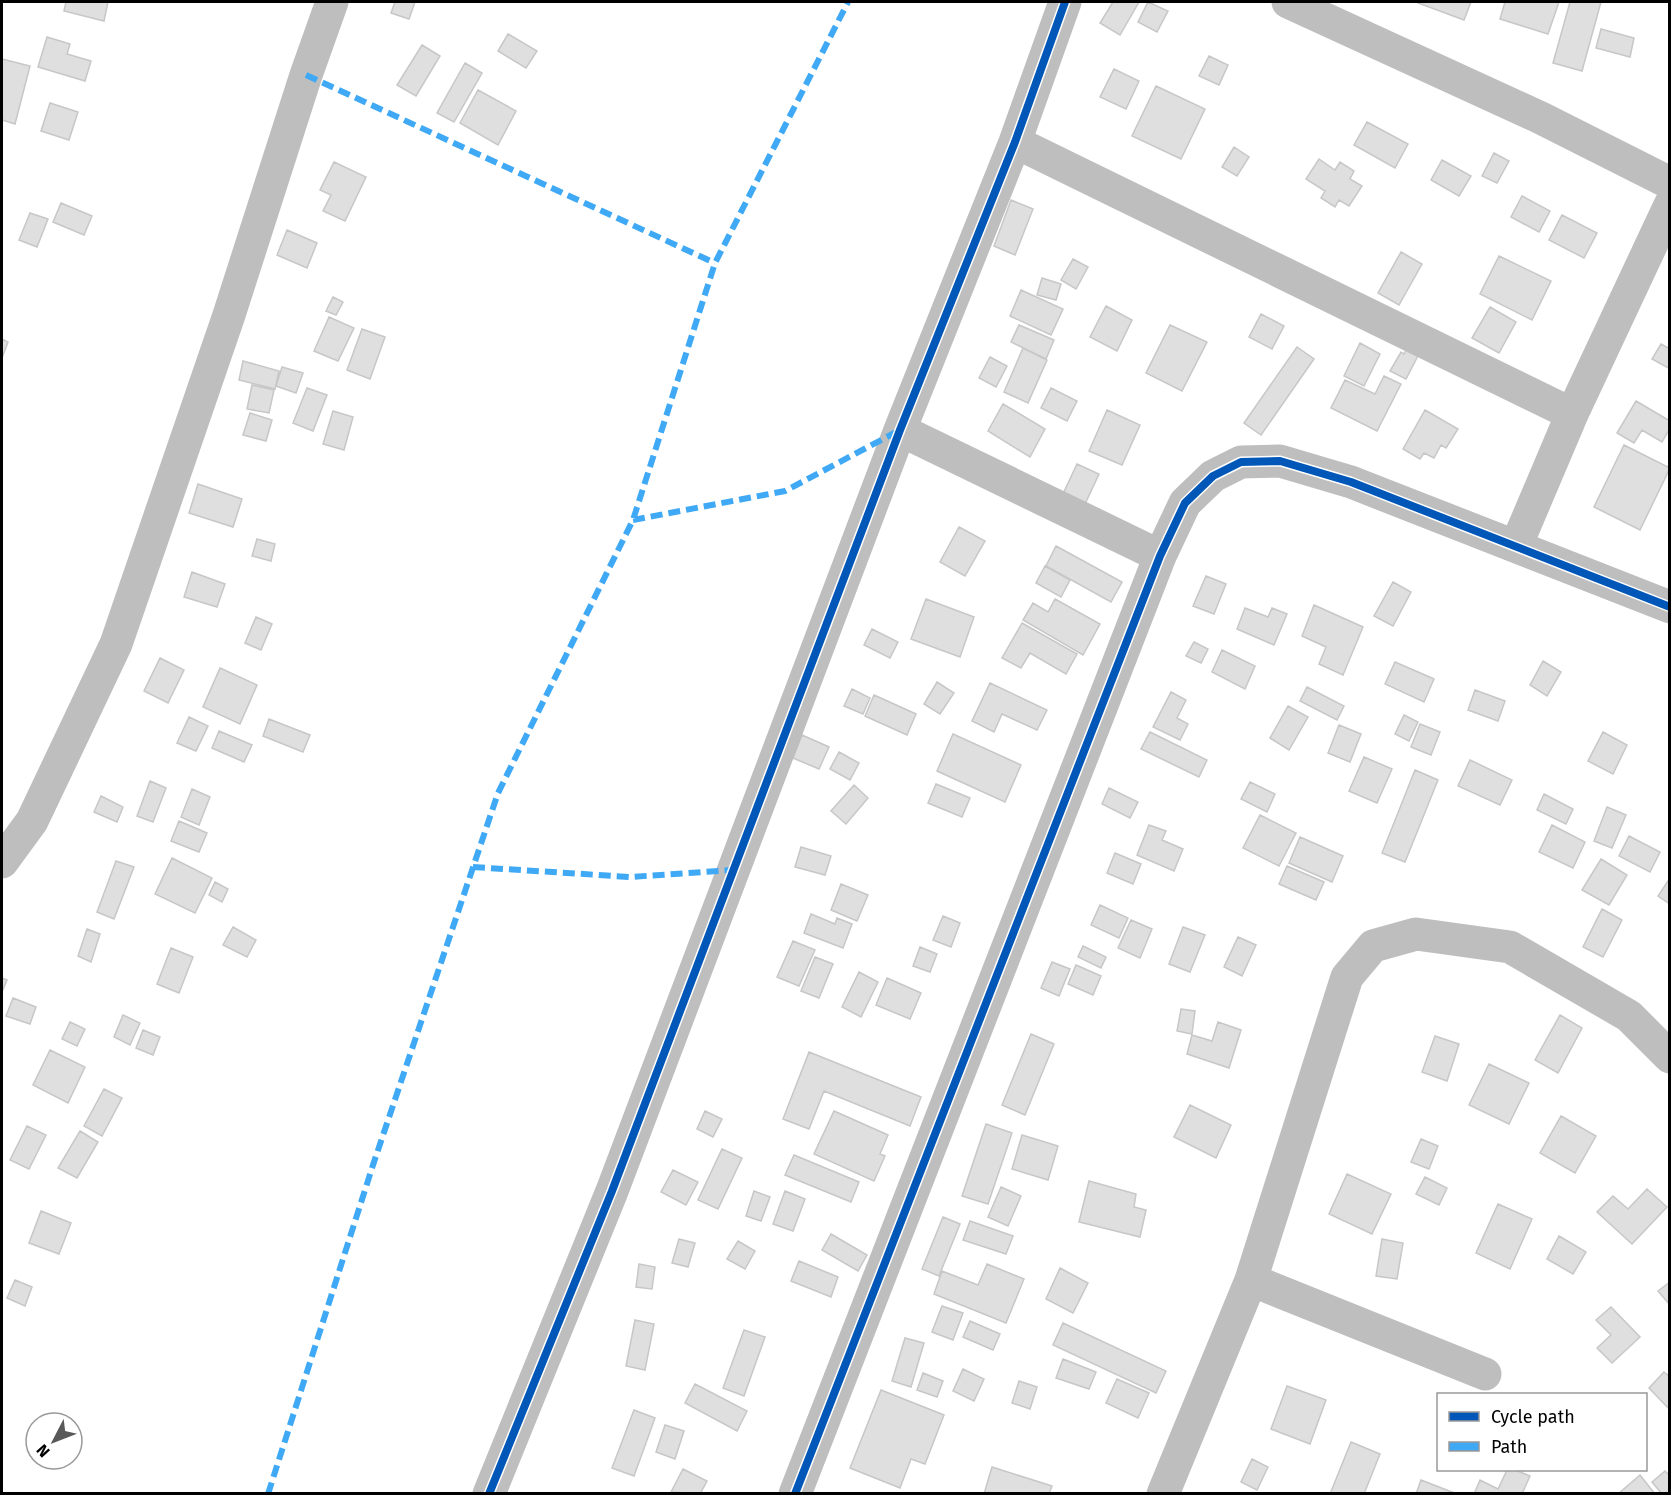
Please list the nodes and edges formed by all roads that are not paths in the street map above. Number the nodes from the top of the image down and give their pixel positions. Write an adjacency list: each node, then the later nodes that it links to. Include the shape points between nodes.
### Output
1 (332, 2): 12 (street, via 116,644 32,821)
2 (1065, 2): 4 (street)
3 (1288, 2): 5 (street, via 1541,118)
4 (1015, 142): 7 (street); 8 (street)
5 (1670, 183)
6 (1670, 205): 7 (street)
7 (1572, 414): 9 (street)
8 (900, 430): 10 (street); 16 (street, via 612,1191)
9 (1516, 546): 10 (street, via 1351,482 1280,461 1241,462 1213,476 1185,503); 11 (street)
10 (1160, 556): 17 (street)
11 (1670, 607)
12 (2, 862)
13 (1670, 1057): 14 (street, via 1629,1016 1510,947 1416,934 1373,946 1347,977)
14 (1251, 1280): 15 (street); 18 (street)
15 (1485, 1374)
16 (489, 1494)
17 (795, 1494)
18 (1163, 1494)

